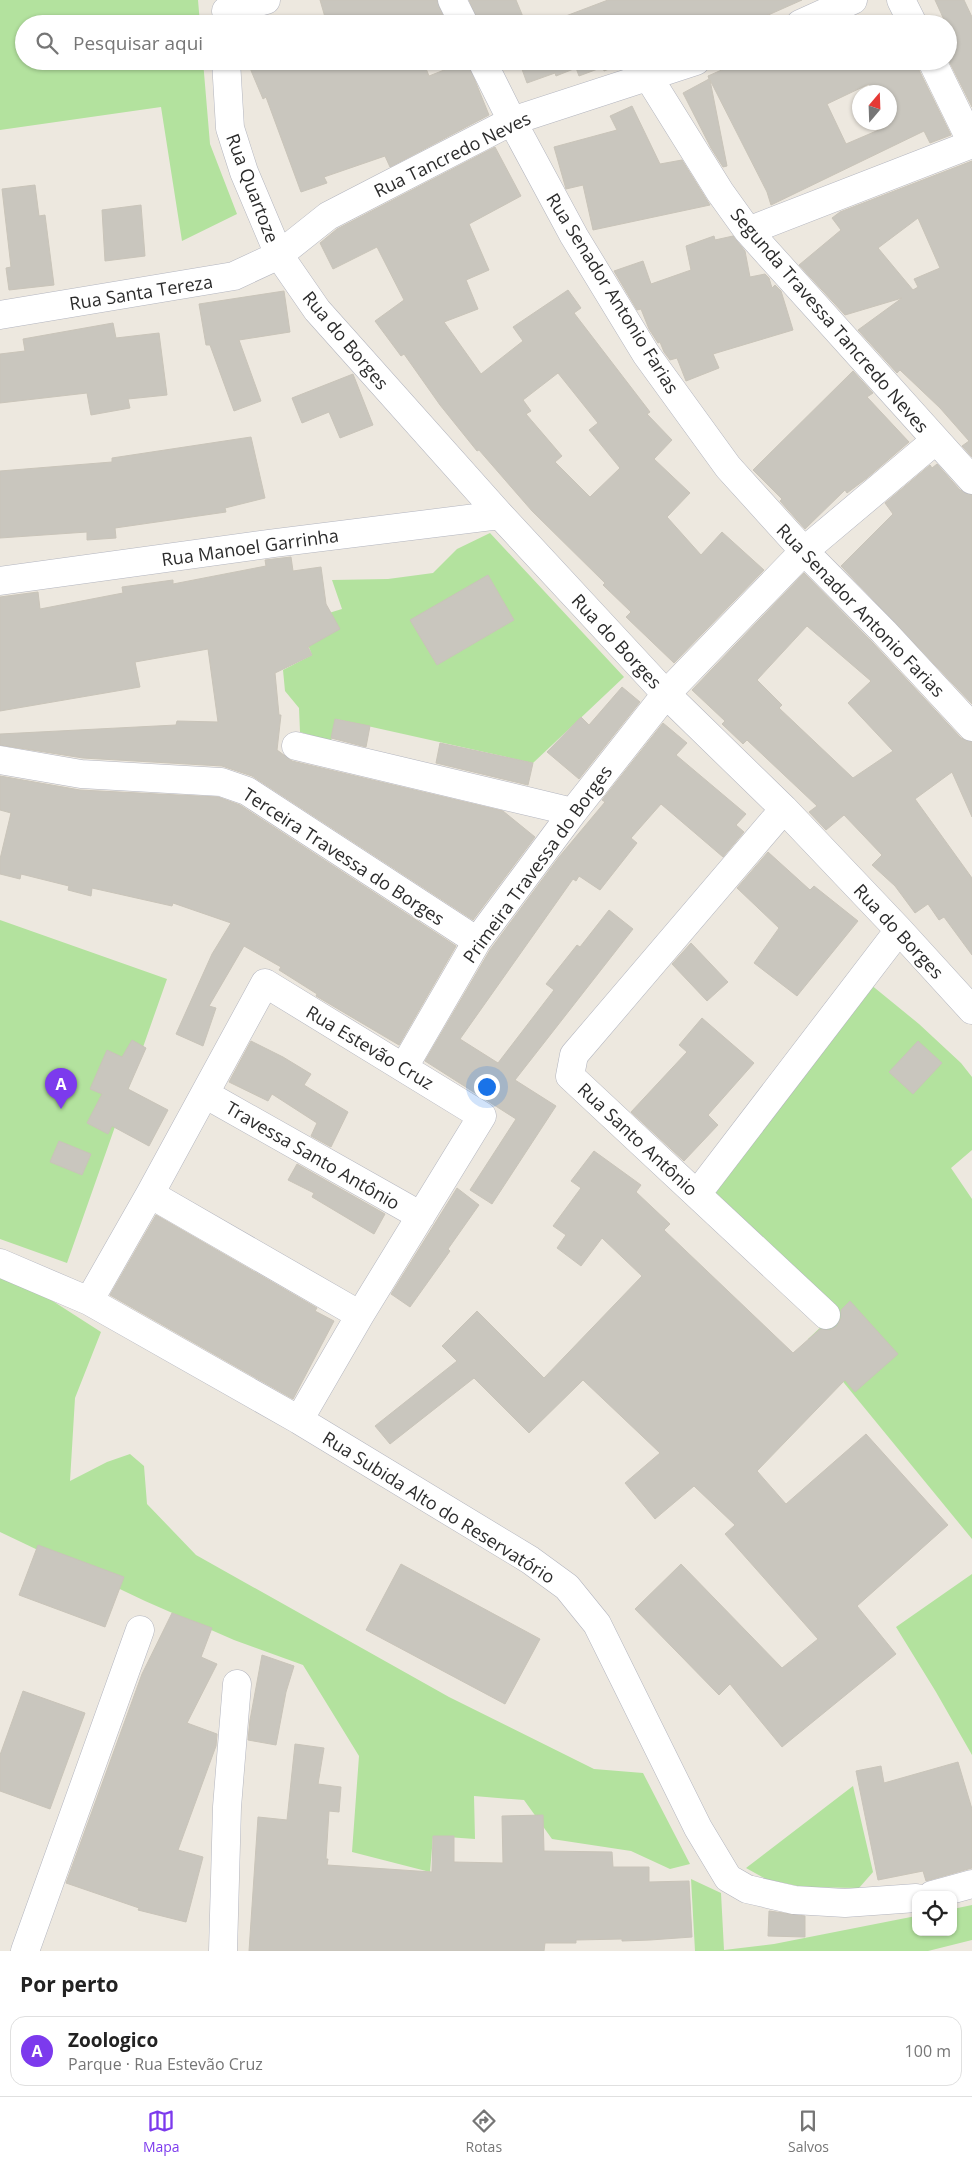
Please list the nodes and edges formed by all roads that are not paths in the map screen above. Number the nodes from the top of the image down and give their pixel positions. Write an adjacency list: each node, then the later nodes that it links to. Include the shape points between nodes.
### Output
1 (266, 0): 5 (street)
2 (452, 0): 6 (street)
3 (853, 0): 7 (street)
4 (901, 0): 8 (street)
5 (226, 12)
6 (460, 15)
7 (820, 15)
8 (908, 15)
9 (227, 70): 17 (street, Rua Quartoze, via 230,128 244,172)
10 (486, 70): 14 (street, Rua Senador Antonio Farias)
11 (671, 70): 13 (street, Rua Tancredo Neves)
12 (936, 70): 15 (street)
13 (649, 78): 14 (street, Rua Tancredo Neves); 16 (street, Segunda Travessa Tancredo Neves)
14 (512, 121): 17 (street, Rua Tancredo Neves, via 328,216); 22 (street, Rua Senador Antonio Farias, via 574,236 646,354 728,467)
15 (972, 143): 16 (street)
16 (748, 231): 19 (street, Segunda Travessa Tancredo Neves)
17 (279, 255): 18 (street, Rua Santa Tereza, via 234,276); 21 (street, Rua do Borges, via 317,310)
18 (0, 315)
19 (936, 440): 20 (street, Segunda Travessa Tancredo Neves); 22 (street, Primeira Travessa do Borges)
20 (972, 480)
21 (500, 516): 23 (street, Rua Manoel Garrinha); 24 (street, Rua do Borges)
22 (804, 551): 24 (street, Primeira Travessa do Borges); 25 (street, Rua Senador Antonio Farias)
23 (0, 581)
24 (666, 694): 28 (street, Rua do Borges); 29 (street, Primeira Travessa do Borges)
25 (972, 727)
26 (296, 746): 29 (street)
27 (0, 760): 31 (street, Terceira Travessa do Borges, via 81,774 221,782 247,791)
28 (784, 809): 30 (street, Rua do Borges); 36 (street, Rua Santo Antônio, via 574,1055 571,1066 570,1076)
29 (573, 812): 31 (street, Primeira Travessa do Borges)
30 (899, 930): 32 (street, Rua do Borges); 36 (street)
31 (476, 941): 33 (street, Primeira Travessa do Borges)
32 (972, 1010)
33 (404, 1067): 34 (street, Rua Estevão Cruz, via 265,983); 37 (street, Rua Estevão Cruz, via 482,1116)
34 (205, 1094): 35 (street, Rua Estevão Cruz); 37 (street, Travessa Santo Antônio)
35 (150, 1194): 39 (street, Rua Estevão Cruz); 40 (street)
36 (697, 1194): 41 (street, Rua Santo Antônio)
37 (421, 1216): 40 (street, Rua Estevão Cruz)
38 (0, 1263): 39 (street, Rua Subida Alto do Reservatório)
39 (89, 1302): 42 (street, Rua Subida Alto do Reservatório)
40 (360, 1315): 42 (street, Rua Estevão Cruz)
41 (826, 1315)
42 (299, 1420): 47 (street, Rua Subida Alto do Reservatório, via 530,1560 567,1587 597,1624 698,1828 728,1878 747,1889 794,1900 845,1903)
43 (140, 1630): 48 (street)
44 (237, 1684): 49 (street, via 226,1807)
45 (972, 1884): 46 (street)
46 (947, 1891)
47 (912, 1898)
48 (25, 1951)
49 (223, 1951)

